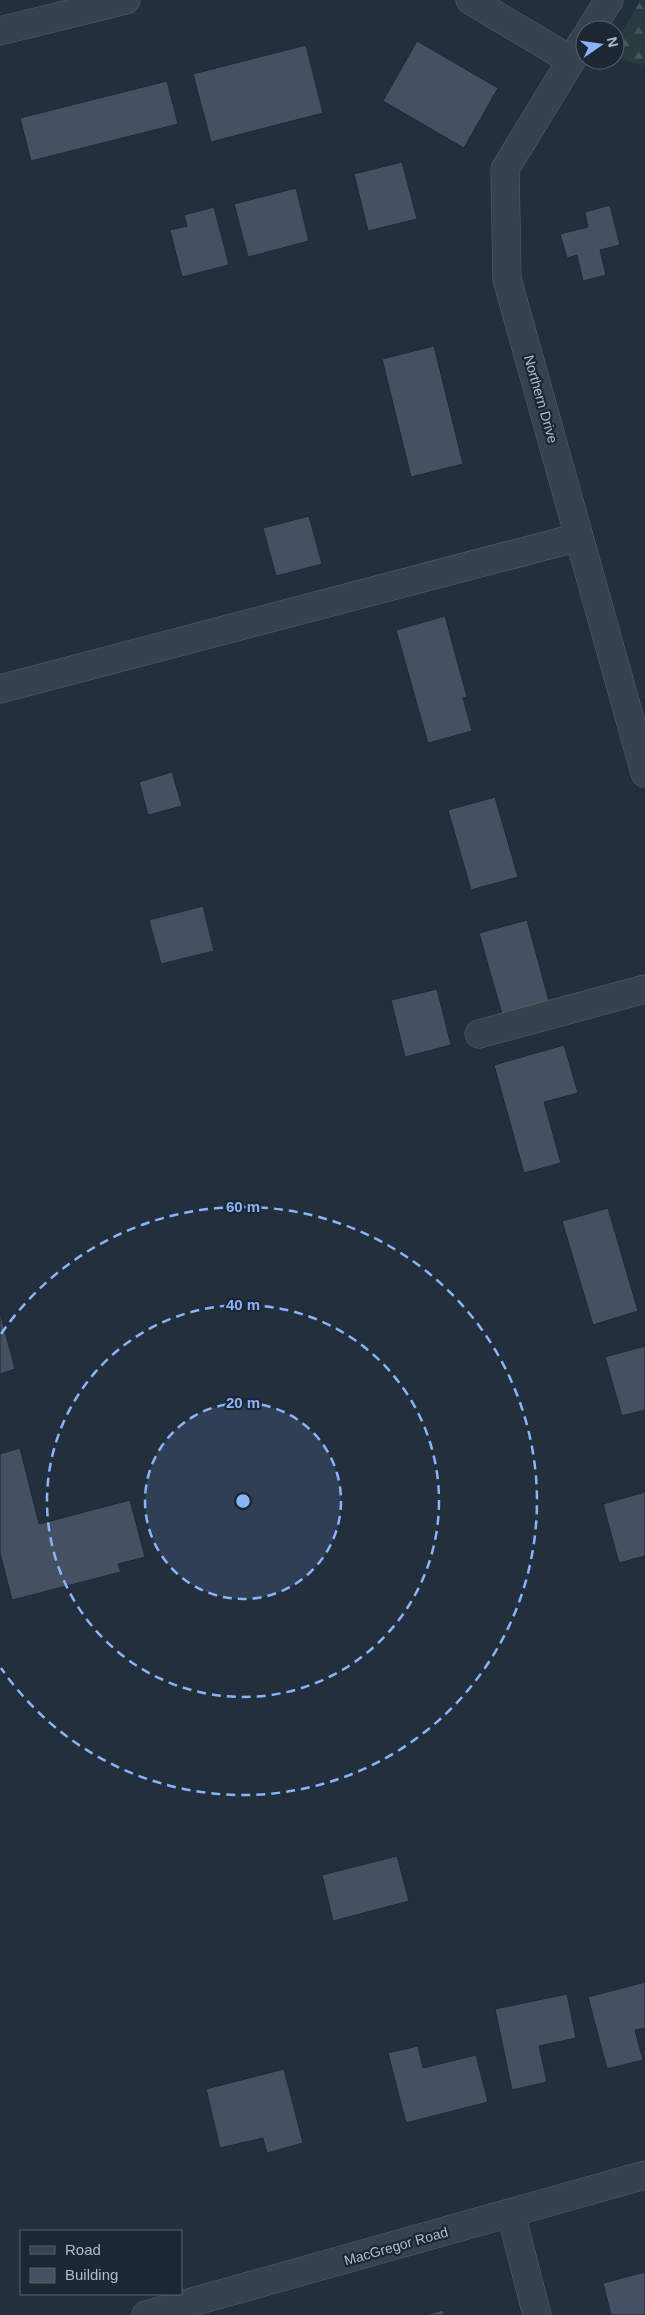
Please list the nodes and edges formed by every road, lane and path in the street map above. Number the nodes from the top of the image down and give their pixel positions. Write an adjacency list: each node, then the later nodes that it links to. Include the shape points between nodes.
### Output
1 (126, 0): 5 (street)
2 (470, 0): 6 (street)
3 (609, 0): 4 (street)
4 (596, 20)
5 (0, 31)
6 (575, 48)
7 (575, 54): 8 (street, Northern Drive, via 505,170 507,279)
8 (579, 537): 9 (street); 10 (street, Northern Drive)
9 (0, 689)
10 (645, 773)
11 (645, 988): 12 (street)
12 (479, 1034)
13 (645, 2175): 14 (street, MacGregor Road)
14 (510, 2214): 15 (street, MacGregor Road); 16 (street)
15 (146, 2315)
16 (537, 2315)

